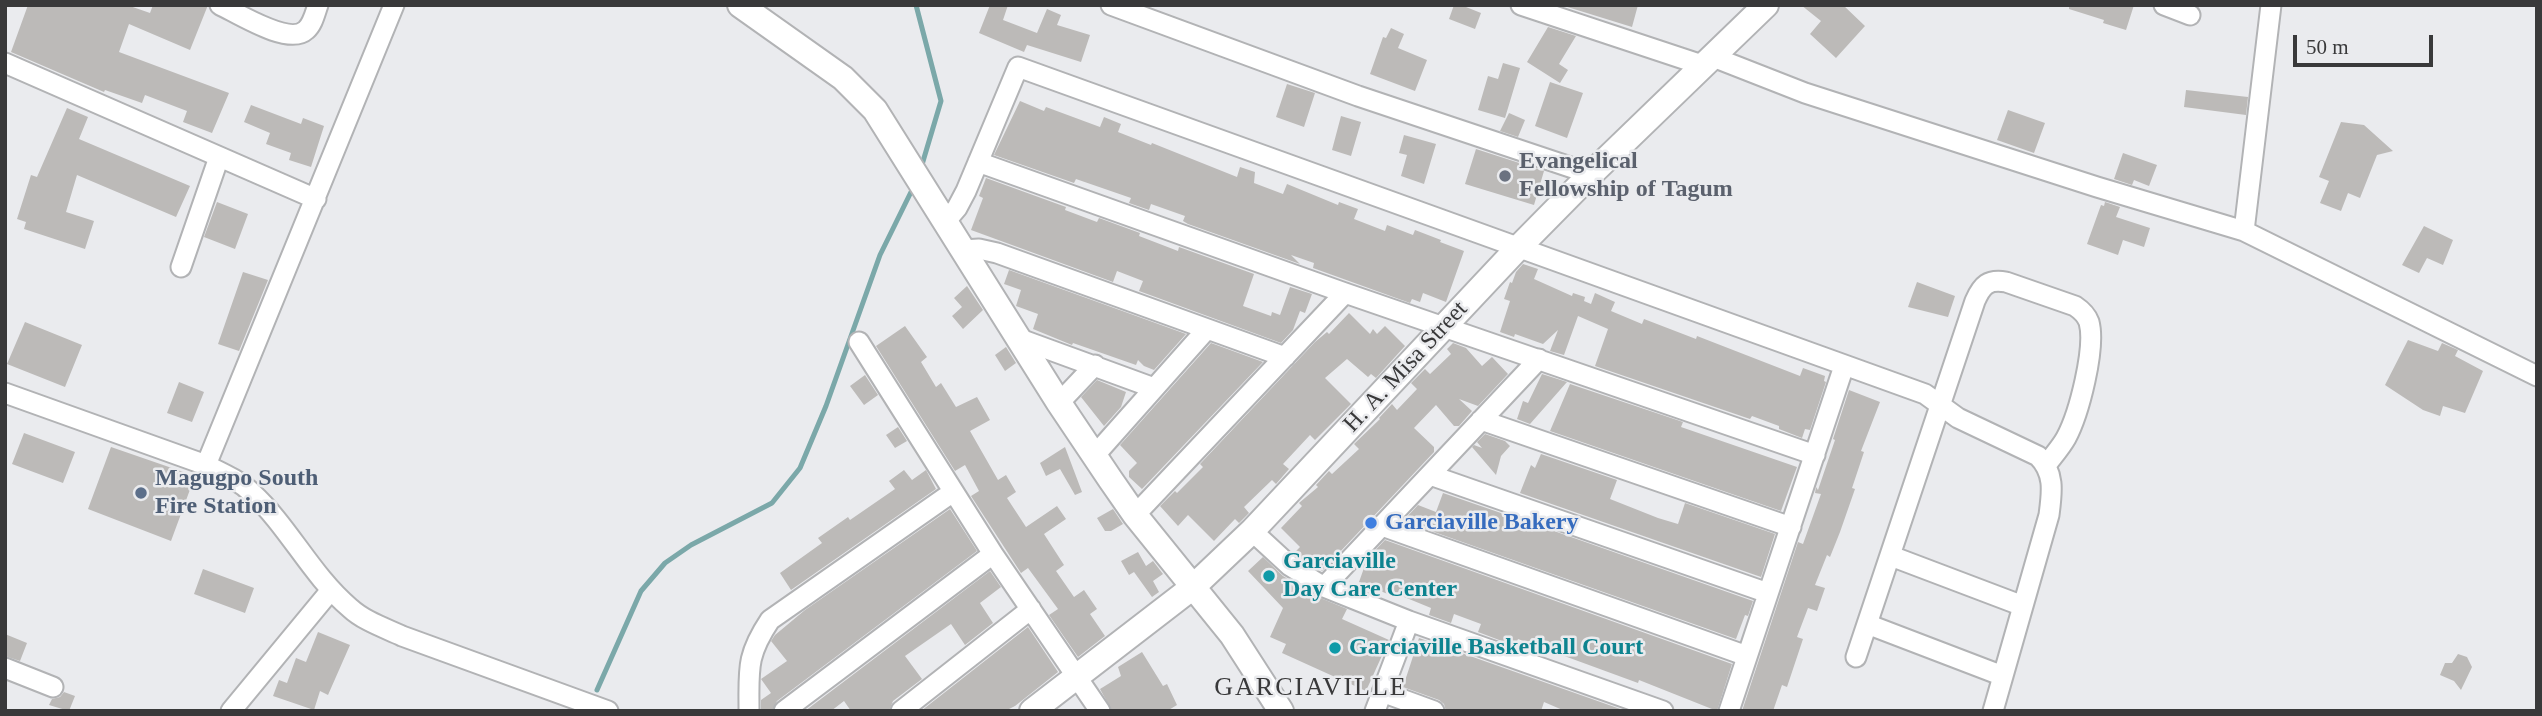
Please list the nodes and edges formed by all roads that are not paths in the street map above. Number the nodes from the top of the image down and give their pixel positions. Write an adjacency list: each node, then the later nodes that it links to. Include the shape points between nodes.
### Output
1 (220, 5): 2 (street, via 289,36 305,32)
2 (318, 5)
3 (394, 5): 16 (street)
4 (740, 5): 17 (street, via 861,94)
5 (1111, 5): 15 (street, via 1358,96)
6 (1521, 5): 11 (street)
7 (1766, 5): 11 (street, H. A. Misa Street)
8 (2164, 5): 10 (street)
9 (2271, 5): 18 (street)
10 (2190, 15)
11 (1709, 62): 15 (street, H. A. Misa Street); 18 (street)
12 (5, 63): 13 (street)
13 (219, 157): 16 (street); 21 (street)
14 (978, 162): 17 (street, via 957,208); 19 (street, via 1018,67); 22 (street)
15 (1591, 174): 19 (street, H. A. Misa Street)
16 (316, 199): 40 (street)
17 (945, 222): 20 (street)
18 (2244, 231): 31 (street)
19 (1518, 248): 23 (street, H. A. Misa Street); 30 (street)
20 (963, 250): 24 (street, via 997,253); 25 (street)
21 (181, 267)
22 (1345, 293): 23 (street); 27 (street)
23 (1444, 327): 28 (street); 46 (street, H. A. Misa Street)
24 (1207, 329): 27 (street); 32 (street)
25 (1020, 339): 29 (street); 34 (street)
26 (859, 342): 42 (street)
27 (1285, 357): 43 (street)
28 (1538, 359): 36 (street); 38 (street)
29 (1095, 365): 32 (street); 34 (street)
30 (1844, 366): 35 (street, via 1914,389); 38 (street)
31 (2537, 376)
32 (1154, 388): 37 (street)
33 (5, 393): 40 (street)
34 (1059, 403): 37 (street)
35 (1942, 405): 39 (street); 39 (street, via 1975,301 1987,282 2006,282 2075,306 2089,323 2085,376 2066,438); 48 (street)
36 (1481, 420): 41 (street); 45 (street)
37 (1095, 455): 43 (street)
38 (1815, 455): 45 (street)
39 (2047, 464): 53 (street, via 2052,491 2049,515)
40 (206, 465): 51 (street, via 251,491)
41 (1430, 475): 44 (street); 52 (street)
42 (953, 492): 47 (street); 66 (street, via 770,620 752,649)
43 (1135, 515): 49 (street)
44 (1382, 526): 50 (street); 57 (street)
45 (1791, 527): 52 (street)
46 (1252, 531): 49 (street, H. A. Misa Street); 50 (street, via 1290,566)
47 (993, 554): 54 (street); 67 (street)
48 (1891, 556): 53 (street); 56 (street)
49 (1193, 587): 61 (street, H. A. Misa Street); 71 (street, via 1251,661)
50 (1324, 587): 55 (street)
51 (331, 590): 64 (street, via 352,610 402,636); 65 (street)
52 (1768, 593): 57 (street)
53 (2023, 606): 60 (street)
54 (1031, 609): 61 (street); 68 (street)
55 (1409, 621): 63 (street); 73 (street)
56 (1867, 624): 58 (street); 60 (street)
57 (1747, 656): 74 (street)
58 (1856, 657)
59 (5, 668): 62 (street)
60 (2003, 676): 75 (street)
61 (1077, 677): 69 (street, H. A. Misa Street); 70 (street)
62 (53, 687)
63 (1379, 701): 72 (street)
64 (601, 710)
65 (231, 711)
66 (749, 711)
67 (784, 711)
68 (901, 711)
69 (1032, 711)
70 (1100, 711)
71 (1281, 711)
72 (1434, 711)
73 (1663, 711)
74 (1729, 711)
75 (1993, 711)

